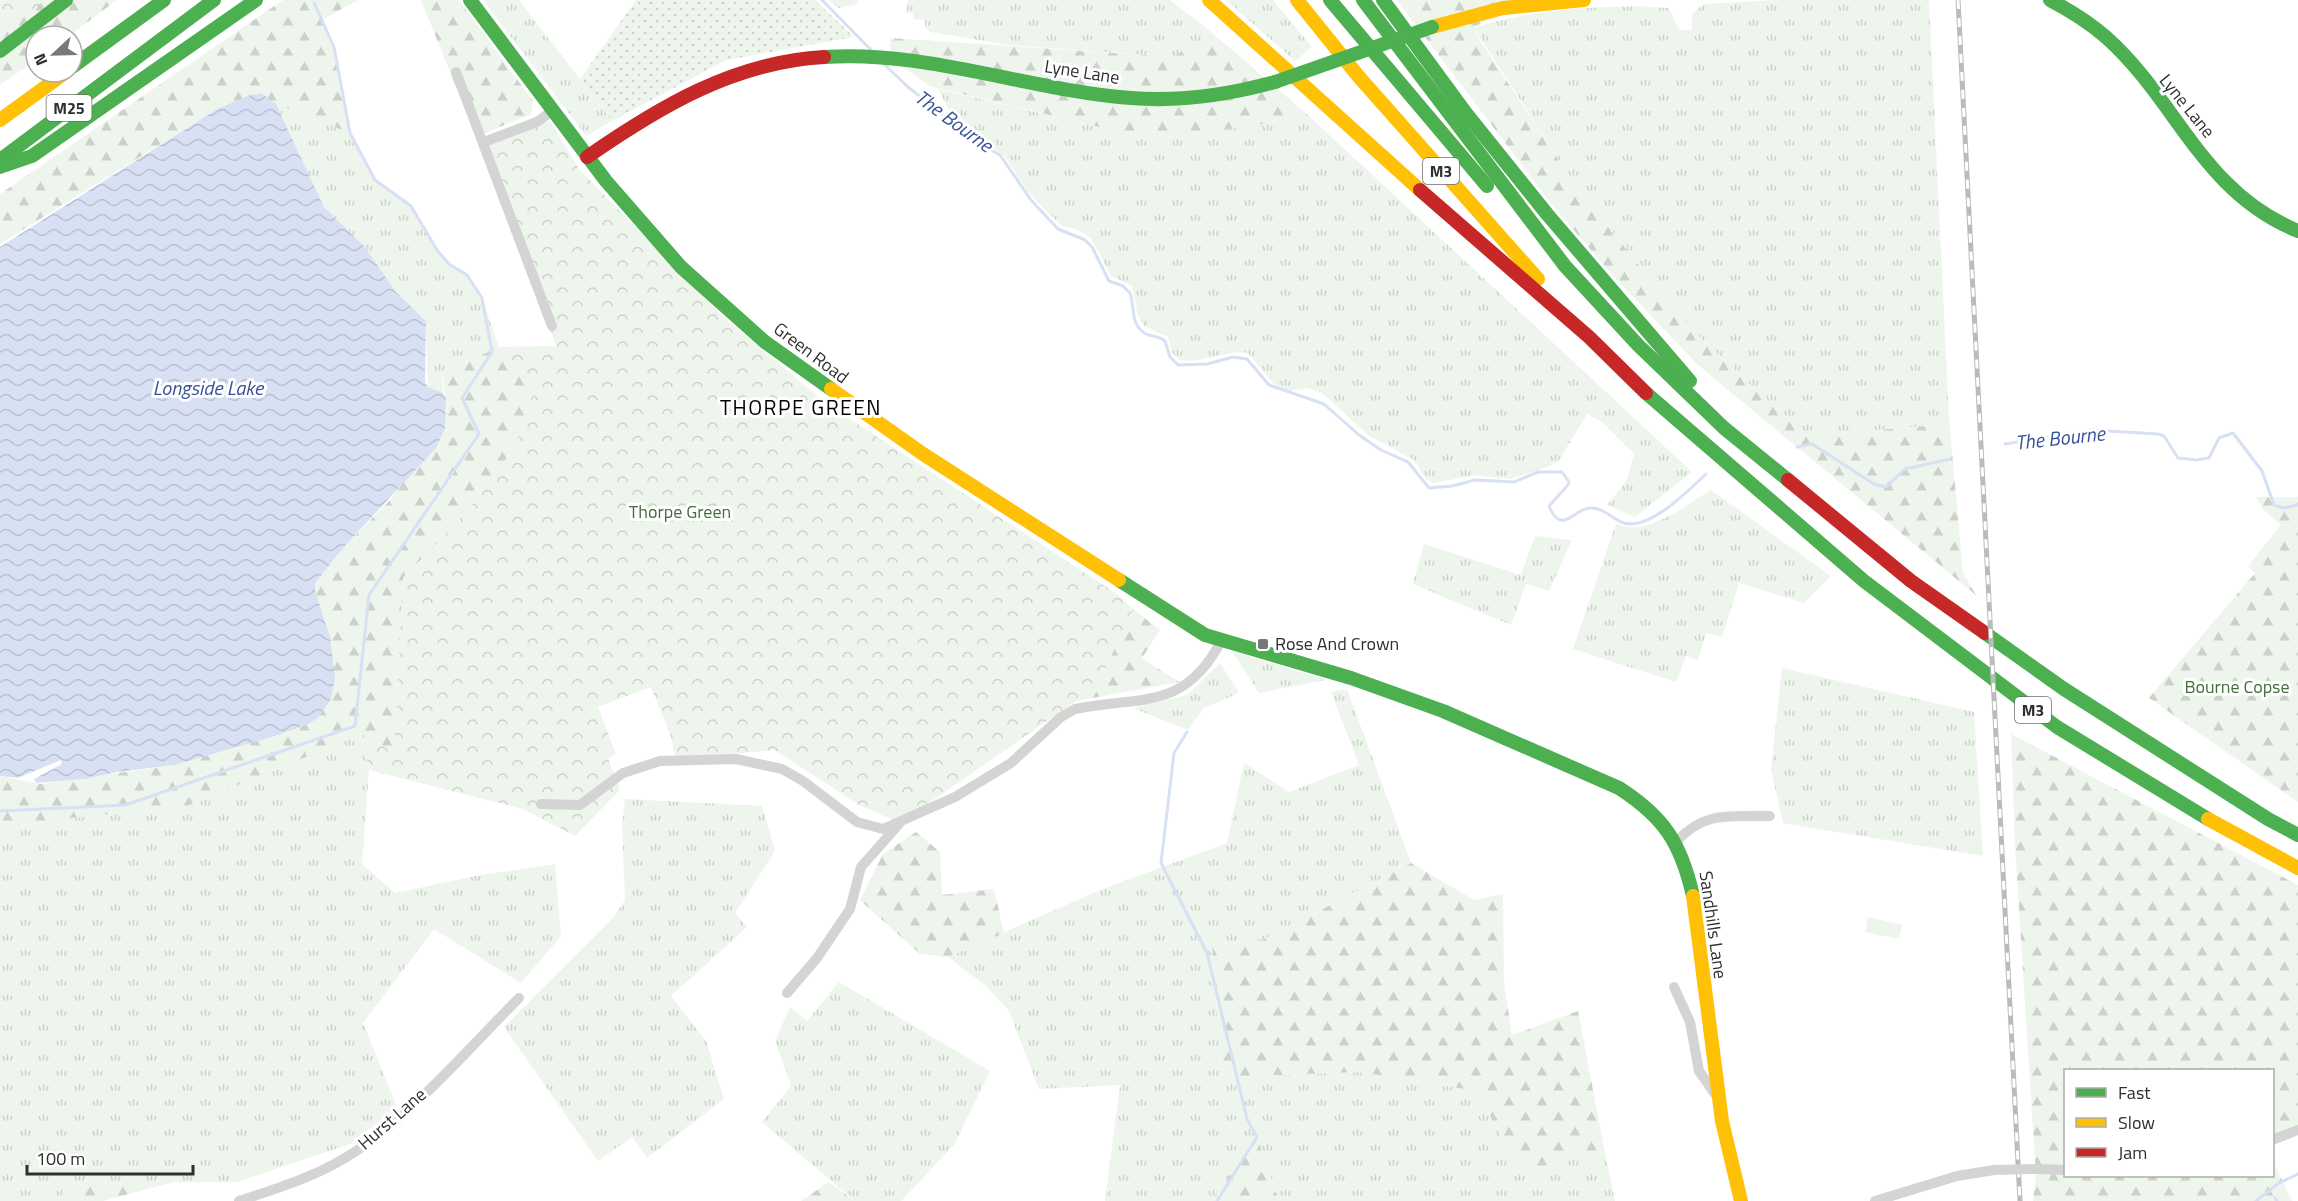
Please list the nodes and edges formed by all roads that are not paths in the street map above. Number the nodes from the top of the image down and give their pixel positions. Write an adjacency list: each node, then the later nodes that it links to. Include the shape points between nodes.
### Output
1 (66, 0): 13 (main road)
2 (164, 0): 14 (main road)
3 (214, 0): 21 (main road, M25)
4 (256, 0): 22 (main road, via 32,156)
5 (470, 0): 17 (main road, Green Road)
6 (1209, 0): 26 (main road)
7 (1296, 0): 26 (main road, M3)
8 (1330, 0): 24 (main road, M3, via 1528,233)
9 (1363, 0): 24 (main road)
10 (1383, 0): 27 (main road, via 1472,122 1676,363)
11 (1584, 0): 20 (main road, Lyne Lane, bridge, via 1503,8 1227,94 1143,99 1080,92 927,62 866,56 802,58 738,74 673,101)
12 (2050, 0): 23 (main road, Lyne Lane, via 2098,30 2232,190 2261,214)
13 (0, 51)
14 (84, 58)
15 (456, 72): 19 (street)
16 (50, 84): 18 (main road, M25)
17 (553, 110): 19 (street, via 537,122); 20 (main road, Green Road)
18 (0, 120)
19 (484, 142): 25 (street)
20 (587, 157): 28 (main road, Green Road, via 681,267 765,342 923,454 1139,594)
21 (0, 160)
22 (0, 166)
23 (2298, 231)
24 (1565, 266): 27 (main road, M3, via 1638,345)
25 (552, 326)
26 (1589, 337): 35 (main road, M3, via 1671,417 1790,519 1864,581 2041,716 2178,802)
27 (1724, 428): 33 (main road, M3, via 1911,581 2025,662)
28 (1221, 641): 29 (main road, Green Road); 32 (street, via 1197,675 1174,693 1075,710 1061,717 1011,763 956,797)
29 (1351, 678): 34 (main road, Sandhills Lane, via 1443,711 1618,788 1646,806)
30 (542, 804): 32 (street, via 580,805 623,773 660,761 736,759 782,769 857,822 883,828)
31 (1770, 816): 34 (street, via 1712,818 1690,826)
32 (900, 823): 37 (street, via 861,867 850,909)
33 (2298, 835)
34 (1676, 842): 39 (main road, Sandhills Lane, via 1696,909)
35 (2298, 868)
36 (1674, 987): 39 (street, via 1690,1022 1699,1071)
37 (787, 993)
38 (519, 998): 43 (street, Hurst Lane, via 377,1134 345,1158 301,1180)
39 (1719, 1098): 44 (main road, Sandhills Lane)
40 (2298, 1130): 41 (street)
41 (2274, 1139)
42 (2064, 1170): 45 (street, bridge, via 1994,1170 1957,1176)
43 (239, 1201)
44 (1742, 1201)
45 (1875, 1201)

